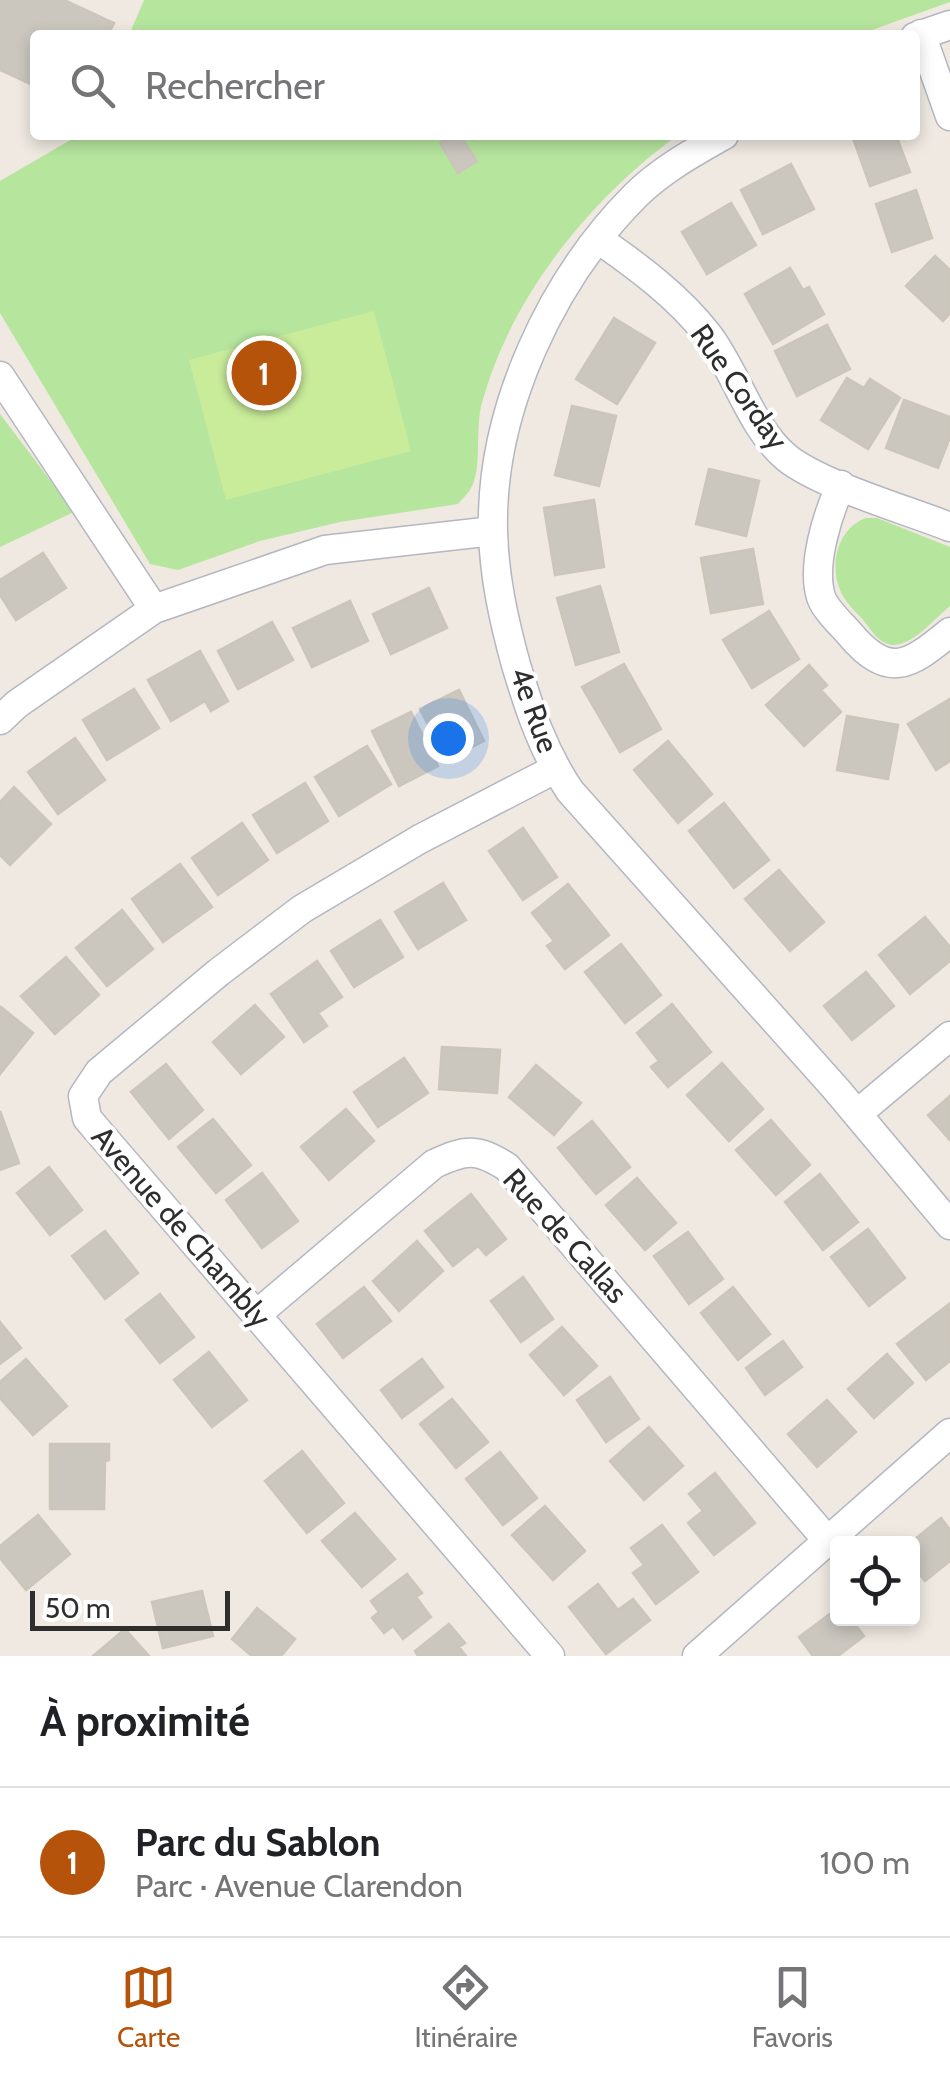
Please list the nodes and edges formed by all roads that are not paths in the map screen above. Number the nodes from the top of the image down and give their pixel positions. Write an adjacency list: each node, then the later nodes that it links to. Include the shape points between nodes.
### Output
1 (950, 25): 2 (street)
2 (920, 35)
3 (920, 41): 4 (street)
4 (950, 116)
5 (715, 140): 6 (street, 4e Rue, via 637,194)
6 (598, 239): 8 (street, Rue Corday, via 707,333 776,446); 10 (street, 4e Rue, via 537,334 503,440)
7 (0, 376): 11 (street)
8 (841, 484): 9 (street, Rue Corday); 12 (street, via 819,560 821,598 878,662 917,659)
9 (950, 528)
10 (493, 531): 11 (street, via 325,550); 14 (street, 4e Rue, via 502,617 530,713)
11 (154, 609): 13 (street)
12 (950, 632)
13 (0, 720)
14 (556, 769): 16 (street, 4e Rue); 18 (street, Avenue de Chambly, via 302,909 87,1086 87,1118)
15 (950, 1036): 16 (street)
16 (857, 1114): 17 (street, 4e Rue)
17 (950, 1226)
18 (257, 1314): 20 (street, Rue de Callas, via 434,1164 461,1151 487,1154 507,1167); 21 (street, Avenue de Chambly)
19 (950, 1433): 20 (street)
20 (827, 1540): 22 (street)
21 (550, 1656)
22 (697, 1656)

